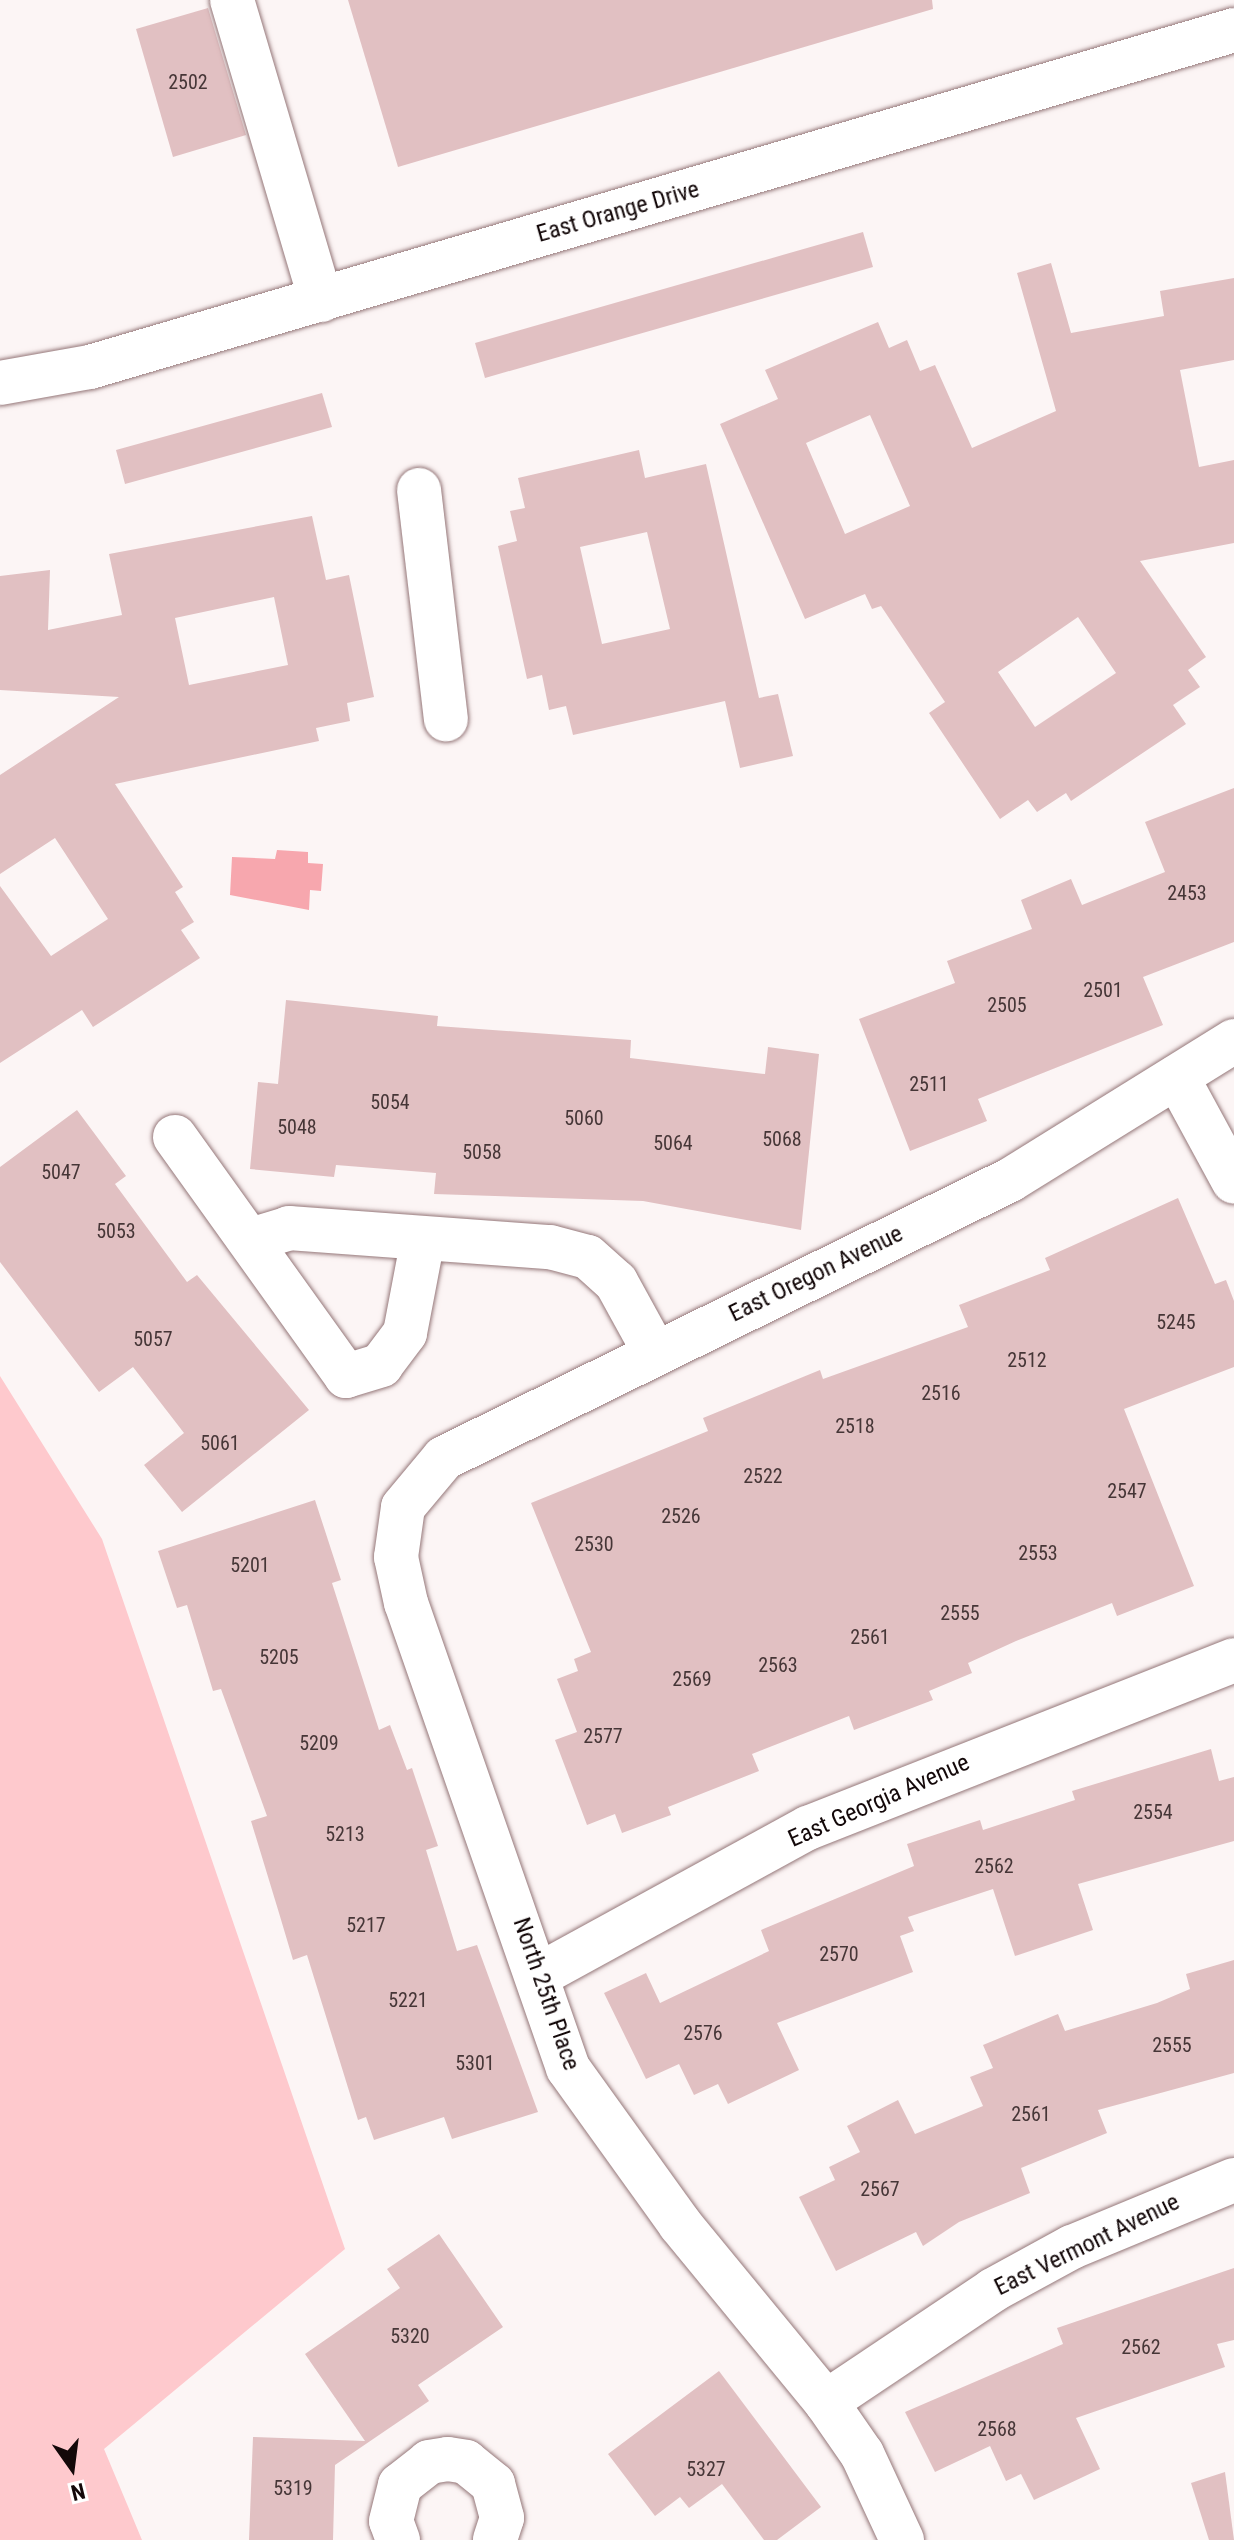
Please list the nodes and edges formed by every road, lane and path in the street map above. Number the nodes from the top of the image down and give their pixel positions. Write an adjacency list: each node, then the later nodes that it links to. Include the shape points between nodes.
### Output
1 (232, 0): 3 (street)
2 (1234, 30): 3 (street, East Orange Drive)
3 (321, 300): 4 (street, East Orange Drive, via 90,367)
4 (0, 383)
5 (419, 490): 6 (street)
6 (446, 719)
7 (1234, 1041): 8 (street, East Oregon Avenue)
8 (1177, 1077): 10 (street); 13 (street, East Oregon Avenue, via 1010,1180)
9 (175, 1137): 11 (street)
10 (1234, 1182)
11 (254, 1239): 12 (street, via 289,1228); 12 (street, via 264,1267 346,1376 381,1365 405,1333)
12 (423, 1239): 13 (street, via 550,1247 588,1257 616,1282)
13 (655, 1353): 14 (street, East Oregon Avenue, via 444,1458)
14 (403, 1507): 16 (street, North 25th Place, via 396,1557 406,1603)
15 (1234, 1660): 16 (street, East Georgia Avenue, via 808,1828)
16 (539, 1975): 18 (street, North 25th Place, via 568,2068 593,2109)
17 (1234, 2180): 18 (street, East Vermont Avenue, via 1086,2241 993,2290)
18 (826, 2402): 21 (street, North 25th Place, via 862,2454)
19 (398, 2540): 20 (street, via 391,2521 400,2485 429,2462 448,2459 466,2462 493,2484 502,2518)
20 (495, 2540)
21 (902, 2540)

